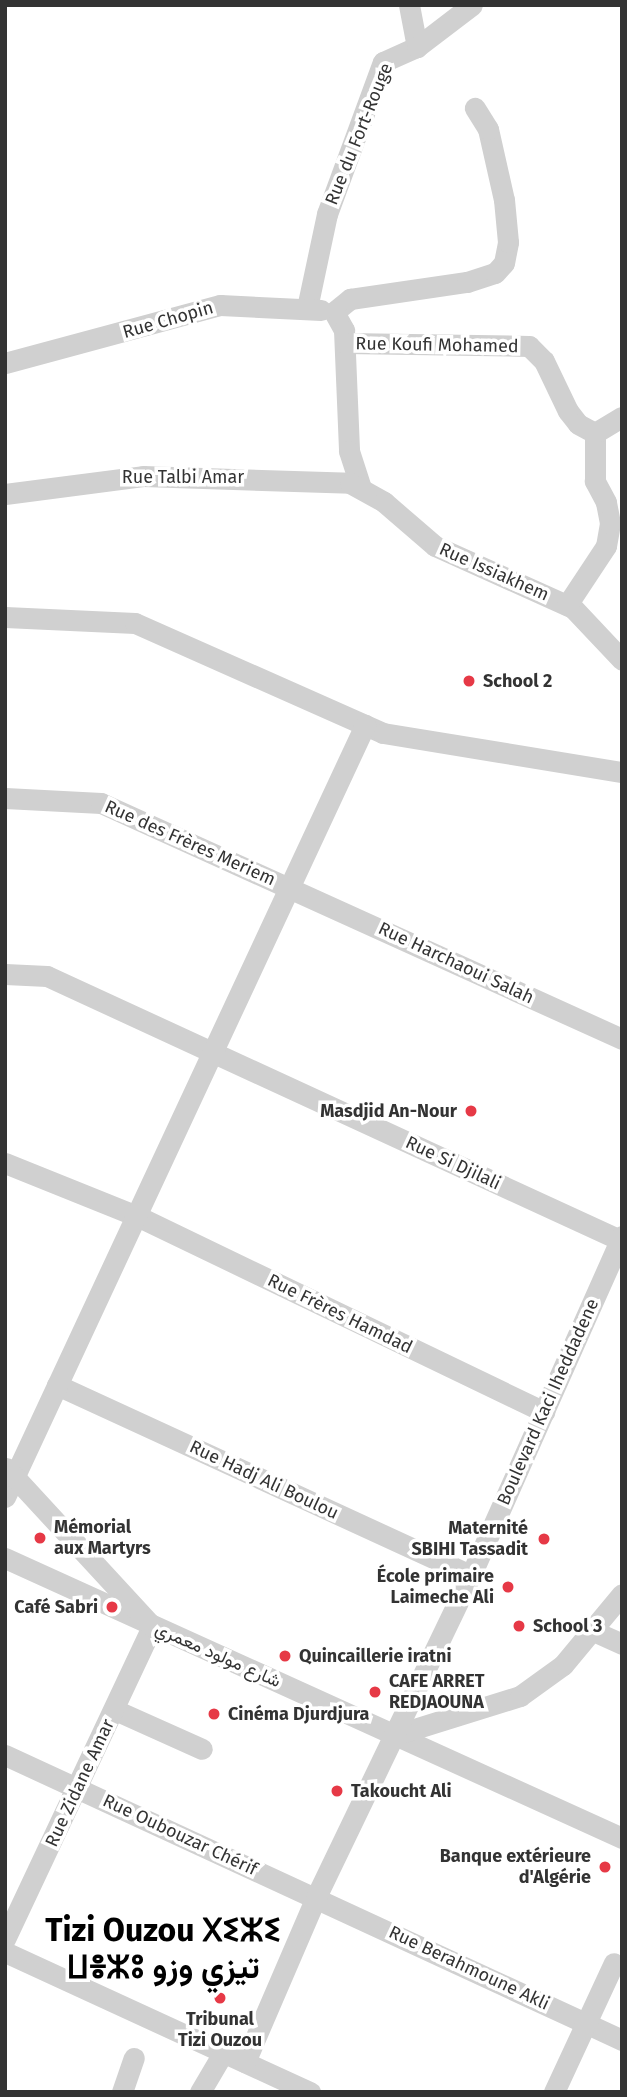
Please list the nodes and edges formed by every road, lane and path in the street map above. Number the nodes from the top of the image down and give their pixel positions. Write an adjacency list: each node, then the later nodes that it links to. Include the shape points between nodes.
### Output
1 (409, 5): 3 (street)
2 (472, 5): 3 (street, Rue du Fort-Rouge)
3 (417, 47): 5 (street, Rue du Fort-Rouge, via 383,62 327,214)
4 (475, 108): 6 (street, via 494,150 508,242 505,263 488,276 350,299)
5 (307, 308): 6 (street, Rue Chopin); 8 (street, Rue Chopin, via 220,305)
6 (334, 312): 7 (street)
7 (345, 343): 10 (street, Rue Koufi Mohamed, via 529,346 544,361 568,411 578,424); 11 (street, via 348,442)
8 (5, 363)
9 (622, 417): 10 (street)
10 (595, 433): 13 (street, via 595,481 610,523 606,546)
11 (361, 487): 12 (street, Rue Talbi Amar, via 279,477 188,474 114,477); 13 (street, Rue Issiakhem, via 435,546)
12 (5, 494)
13 (566, 605): 15 (street, Rue Issiakhem, via 604,637)
14 (5, 617): 16 (street, via 135,623)
15 (622, 660)
16 (365, 725): 17 (street, via 404,738); 19 (street)
17 (622, 772)
18 (5, 798): 19 (street, Rue des Frères Meriem, via 101,803)
19 (289, 887): 21 (street, Rue Harchaoui Salah); 22 (street)
20 (5, 974): 22 (street, Rue Si Djilali, via 47,976)
21 (622, 1039)
22 (210, 1052): 24 (street); 25 (street, Rue Si Djilali)
23 (5, 1163): 24 (street, Rue Frères Hamdad)
24 (137, 1216): 26 (street); 27 (street, Rue Frères Hamdad)
25 (621, 1238): 27 (street, Boulevard Kaci Iheddadene)
26 (57, 1385): 28 (street); 31 (street, Rue Hadj Ali Boulou)
27 (544, 1412): 31 (street, Boulevard Kaci Iheddadene)
28 (10, 1472): 29 (street); 33 (street)
29 (5, 1497)
30 (5, 1558): 33 (street, شارع مولود معمري)
31 (471, 1575): 37 (street, Boulevard Kaci Iheddadene)
32 (622, 1594): 34 (street)
33 (152, 1626): 36 (street, Rue Zidane Amar); 37 (street, شارع مولود معمري)
34 (591, 1630): 35 (street); 37 (street, via 563,1665 520,1696)
35 (622, 1644)
36 (115, 1710): 38 (street); 40 (street, Rue Zidane Amar)
37 (395, 1735): 41 (street, شارع مولود معمري); 42 (street, Boulevard Kaci Iheddadene)
38 (202, 1749)
39 (5, 1755): 40 (street, Rue Oubouzar Chérif)
40 (79, 1789): 42 (street, Rue Oubouzar Chérif); 43 (street, Rue Zidane Amar)
41 (622, 1838)
42 (316, 1897): 46 (street, Rue Berahmoune Akli); 50 (street, Boulevard Kaci Iheddadene)
43 (5, 1939)
44 (5, 1952): 48 (street)
45 (614, 1963): 46 (street)
46 (586, 2022): 47 (street, Rue Berahmoune Akli); 54 (street)
47 (622, 2040)
48 (223, 2053): 50 (street); 52 (street)
49 (134, 2058): 51 (street)
50 (245, 2062): 53 (street)
51 (122, 2092)
52 (200, 2092)
53 (310, 2092)
54 (554, 2092)

